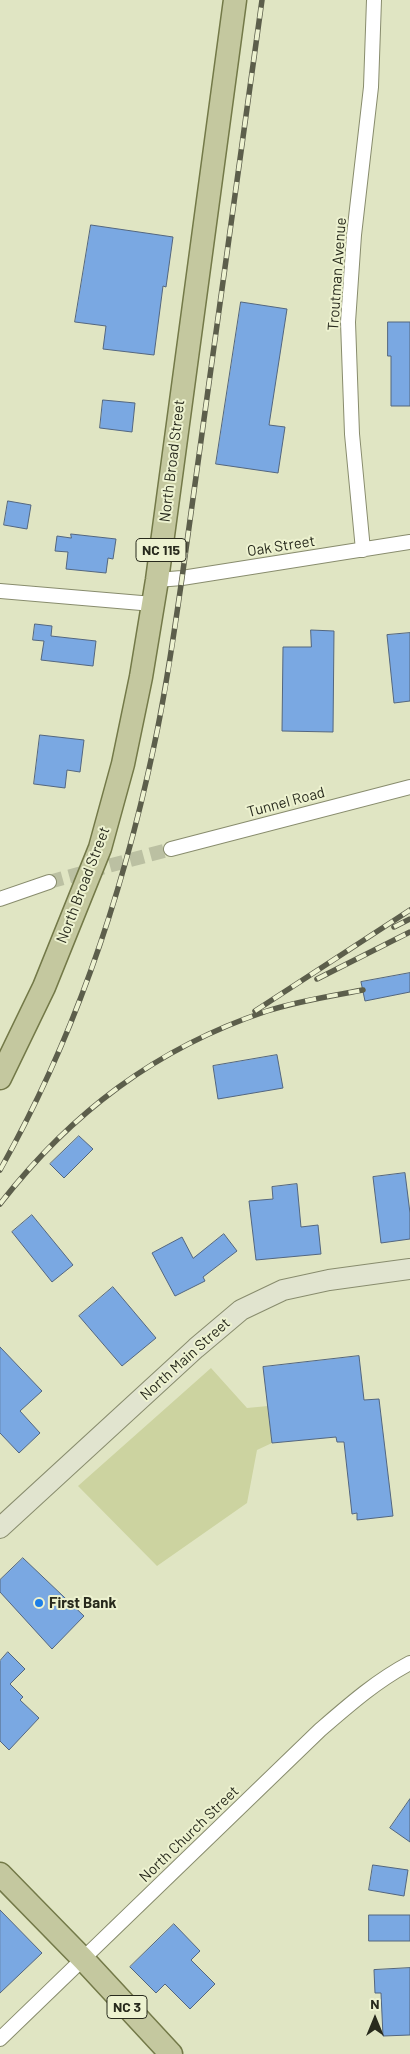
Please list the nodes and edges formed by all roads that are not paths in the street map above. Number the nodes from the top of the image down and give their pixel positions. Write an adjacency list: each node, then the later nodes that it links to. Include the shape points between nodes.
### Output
1 (235, 0): 5 (main road, North Broad Street / NC 115)
2 (374, 0): 4 (street, Troutman Avenue, via 370,87 348,322 352,434)
3 (410, 542): 4 (street, Oak Street)
4 (363, 550): 5 (street, Oak Street)
5 (157, 580): 7 (main road, North Broad Street / NC 115)
6 (0, 590): 7 (street)
7 (153, 604): 12 (main road, North Broad Street / NC 115, via 124,764 100,848 44,987)
8 (410, 787): 9 (street, Tunnel Road)
9 (171, 850)
10 (49, 882): 11 (street)
11 (0, 899)
12 (0, 1078)
13 (410, 1269): 14 (main road, North Main Street, via 328,1280 283,1290 241,1310)
14 (0, 1528)
15 (410, 1663): 17 (street, North Church Street, via 367,1690 320,1730)
16 (0, 1874): 17 (main road, NC 3)
17 (83, 1959): 18 (street, North Church Street); 19 (main road, NC 3)
18 (0, 2039)
19 (171, 2054)

